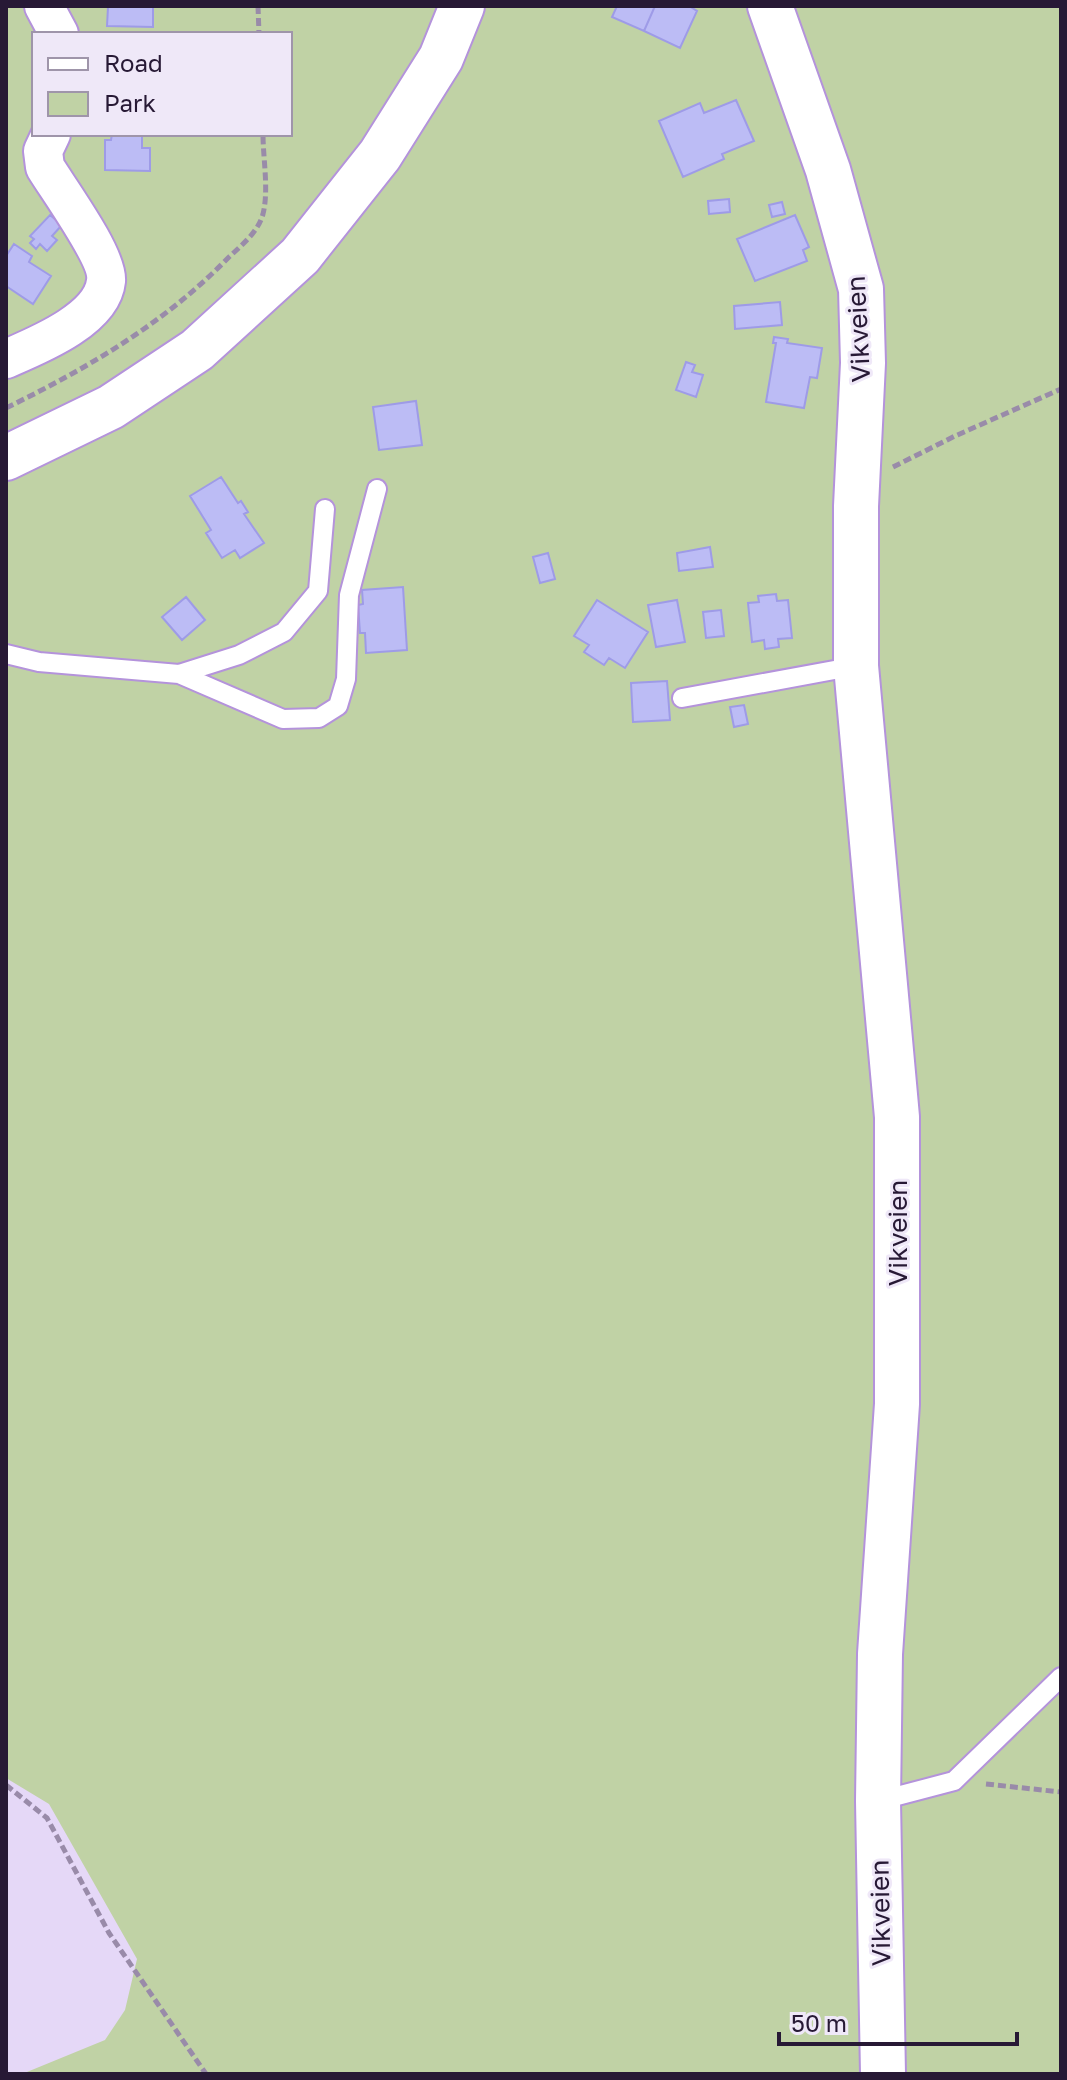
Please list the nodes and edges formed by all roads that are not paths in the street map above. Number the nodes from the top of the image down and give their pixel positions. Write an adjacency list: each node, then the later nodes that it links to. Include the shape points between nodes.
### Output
1 (44, 6): 4 (street)
2 (462, 6): 7 (street, via 441,58 380,155 300,256 197,350 111,407)
3 (770, 6): 11 (street, Vikveien, via 828,170 861,289)
4 (58, 32)
5 (50, 136): 6 (street, via 43,151 45,167 99,253 106,281 81,319 51,340)
6 (6, 359)
7 (6, 458)
8 (377, 489): 12 (lane, via 349,595 346,679 338,706 319,718 283,719)
9 (325, 509): 12 (lane, via 318,591 284,632 239,655)
10 (6, 654): 12 (lane, via 39,662)
11 (856, 666): 13 (lane); 15 (street, Vikveien, via 897,1117 897,1404 880,1654)
12 (179, 674)
13 (682, 698)
14 (1061, 1677): 15 (lane, via 954,1781)
15 (878, 1801): 16 (street, Vikveien)
16 (883, 2074)

